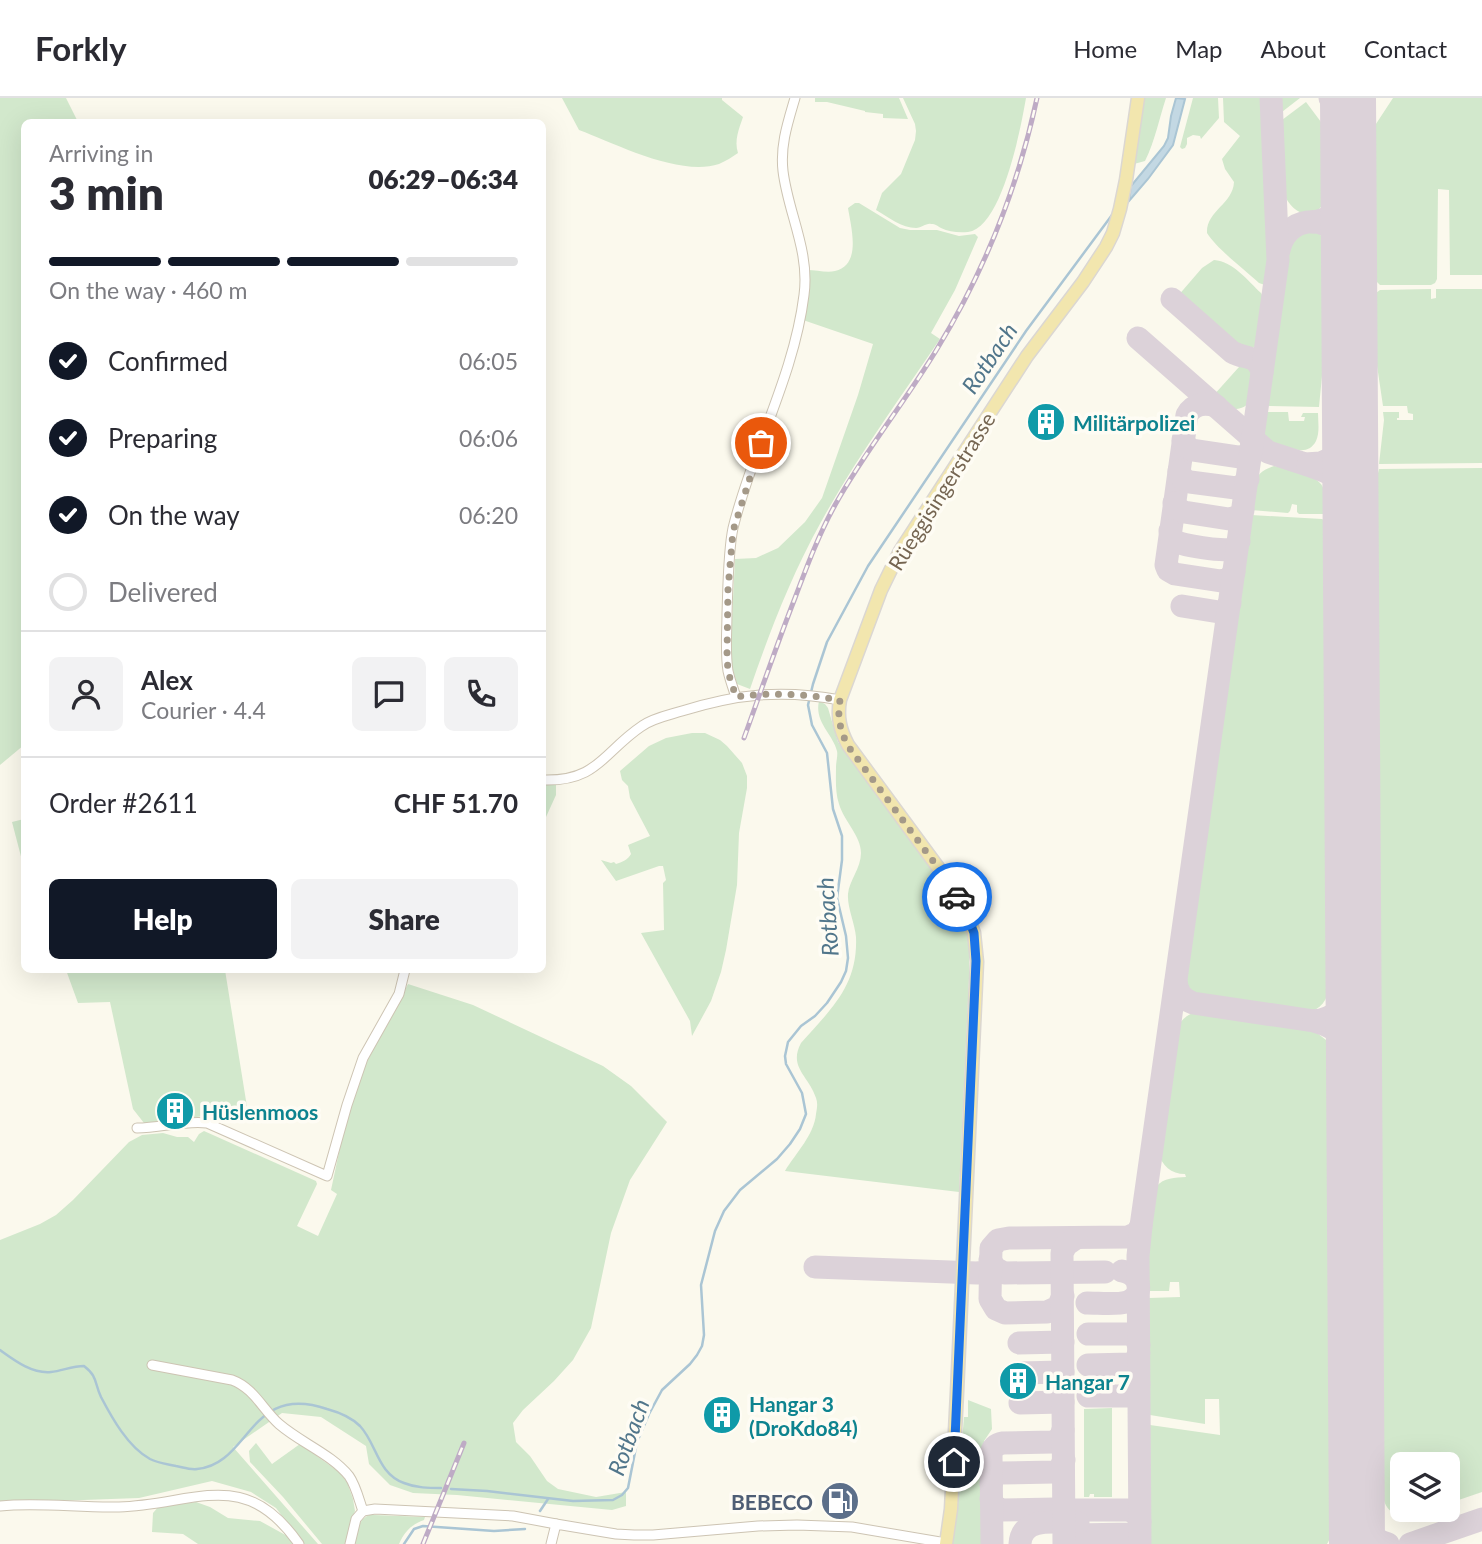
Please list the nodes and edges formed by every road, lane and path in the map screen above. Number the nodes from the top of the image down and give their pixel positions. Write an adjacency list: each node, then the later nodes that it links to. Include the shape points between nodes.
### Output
1 (795, 98): 3 (street, via 782,152 805,267 805,291 793,350 733,531 727,654)
2 (1138, 98): 4 (main road, Rüeggisingerstrasse, via 1113,233 900,551 878,596)
3 (736, 697): 4 (street, via 799,695); 5 (street, via 650,721 585,773)
4 (840, 700): 12 (main road, Rüeggisingerstrasse, via 838,714 848,746 951,885 974,933 960,1339)
5 (546, 780)
6 (404, 973): 7 (street, via 399,994 363,1058 327,1176 207,1123)
7 (137, 1128)
8 (152, 1365): 10 (street, via 244,1386 275,1421 338,1465 350,1478)
9 (0, 1506): 13 (street, via 118,1507 225,1494 266,1509)
10 (363, 1511): 11 (street, via 513,1516); 14 (street, via 356,1519)
11 (556, 1524): 12 (street, via 635,1535 758,1526 852,1527); 15 (street)
12 (946, 1543)
13 (299, 1544)
14 (350, 1544)
15 (551, 1544)

